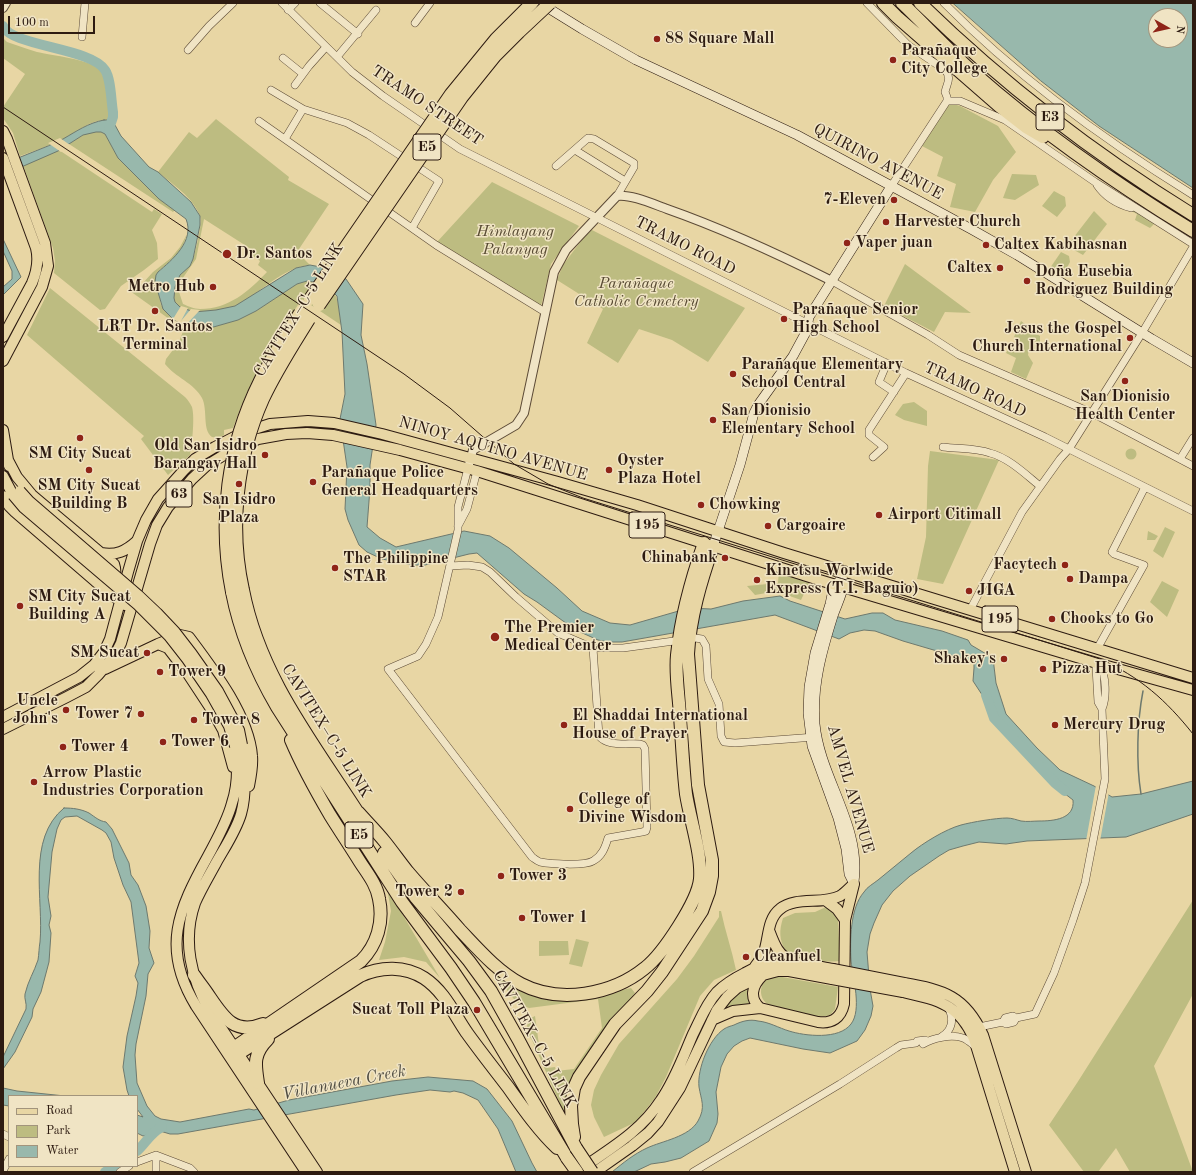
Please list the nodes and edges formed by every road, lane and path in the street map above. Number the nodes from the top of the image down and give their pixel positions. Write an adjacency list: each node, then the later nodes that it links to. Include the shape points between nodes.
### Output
1 (6, 3): 16 (street)
2 (85, 3): 21 (street)
3 (233, 3): 23 (street)
4 (282, 3): 17 (street, TRAMO STREET)
5 (295, 3): 17 (street)
6 (320, 3): 20 (street)
7 (430, 3): 19 (street)
8 (532, 3): 85 (highway, CAVITEX–C-5 LINK / E5, bridge, via 486,51 438,111 304,308 259,382 237,440 228,487 228,567)
9 (540, 3): 39 (main road, QUIRINO AVENUE, via 636,60 785,129)
10 (550, 3): 85 (highway, CAVITEX–C-5 LINK / E5, bridge, via 495,56 462,97 309,319 268,388 250,436 239,486 236,517)
11 (867, 3): 29 (street, via 908,45 945,70 949,80 945,92)
12 (883, 3): 36 (highway, via 1026,127)
13 (902, 3): 36 (highway, E3, via 974,72 1032,121)
14 (920, 3): 42 (highway, E3, via 966,47 1042,111 1124,171)
15 (944, 3): 40 (street, via 1016,69 1078,118)
16 (3, 8)
17 (288, 10): 22 (street, TRAMO STREET)
18 (376, 10): 20 (street)
19 (415, 23)
20 (358, 34): 24 (street)
21 (82, 37)
22 (326, 47): 24 (street, TRAMO STREET); 26 (street)
23 (188, 50)
24 (337, 57): 43 (street, TRAMO STREET, via 383,96 460,149)
25 (283, 58): 26 (street)
26 (303, 74): 27 (street)
27 (295, 86)
28 (271, 90): 30 (street)
29 (947, 101): 39 (street); 46 (street, via 960,101 1005,120 1095,182 1103,194 1121,206 1137,209)
30 (303, 109): 33 (street); 44 (street, via 347,123 439,182)
31 (259, 121): 33 (street)
32 (3, 131): 52 (main road, via 45,243 48,266 42,287)
33 (285, 139): 44 (street)
34 (575, 150): 37 (street); 38 (street); 38 (street, via 591,138 632,161 634,167)
35 (4, 160): 51 (main road, via 36,248 38,261 32,283)
36 (1084, 160): 45 (highway, E3)
37 (556, 166)
38 (625, 181): 41 (street)
39 (892, 185): 47 (main road); 50 (main road, QUIRINO AVENUE, via 989,238)
40 (1193, 195)
41 (617, 196): 43 (street); 47 (street, via 626,196 704,222)
42 (1193, 215)
43 (596, 217): 48 (street, via 559,261); 49 (street, TRAMO ROAD)
44 (412, 228): 48 (street)
45 (1193, 231)
46 (1193, 245): 50 (street)
47 (832, 281): 49 (main road); 57 (street, via 959,355)
48 (545, 312): 67 (street, via 524,414 516,425 473,450)
49 (807, 323): 53 (street, TRAMO ROAD); 77 (main road, via 806,332 793,356 761,399 754,413)
50 (1142, 333): 54 (main road, QUIRINO AVENUE); 57 (street)
51 (3, 337)
52 (3, 361)
53 (887, 363): 55 (street, TRAMO ROAD); 56 (street, via 879,382)
54 (1193, 363)
55 (906, 373): 56 (street); 64 (street, TRAMO ROAD)
56 (894, 392): 66 (street, via 869,430 869,435 884,447)
57 (1092, 413): 64 (street); 68 (street)
58 (270, 424): 60 (main road); 62 (main road, 63); 67 (main road, NINOY AQUINO AVENUE / 63, via 308,421 334,423)
59 (3, 430): 69 (main road)
60 (273, 436): 65 (main road, 63, via 258,439); 71 (main road, NINOY AQUINO AVENUE / 63, via 307,433 333,435)
61 (1193, 438): 68 (street)
62 (218, 444): 65 (main road); 78 (main road, 63, via 195,459 158,499)
63 (943, 448): 73 (street, via 990,453 1005,459)
64 (1069, 449): 73 (street); 74 (street, TRAMO ROAD)
65 (224, 455): 87 (main road, 63, via 197,475 168,507 157,525)
66 (873, 457)
67 (476, 459): 71 (street); 77 (main road, NINOY AQUINO AVENUE / 195, via 637,505)
68 (1180, 459): 70 (street)
69 (8, 460): 75 (main road, via 13,480); 80 (main road, via 28,491)
70 (1193, 466)
71 (473, 469): 79 (main road, NINOY AQUINO AVENUE / 195); 81 (street, via 458,507 458,528)
72 (3, 476): 75 (main road)
73 (1040, 486): 88 (street, via 1022,512)
74 (1145, 487): 76 (street, TRAMO ROAD); 92 (street, via 1112,552 1144,566)
75 (12, 494): 83 (main road, via 9,506); 103 (main road, bridge, via 24,508 138,605 165,632 211,694)
76 (1193, 511)
77 (718, 532): 79 (main road); 82 (main road, NINOY AQUINO AVENUE / 195)
78 (137, 542): 80 (main road, via 120,553); 86 (main road, 63)
79 (708, 545): 84 (main road, NINOY AQUINO AVENUE / 195); 89 (highway, via 690,603)
80 (100, 552): 83 (main road, via 114,564 115,572 108,582)
81 (451, 563): 91 (street, via 482,567 558,633); 91 (street, via 438,617 422,651 418,656 388,669 532,857 540,862 593,862 605,849 608,838 646,831 648,827 643,745 607,743 599,736)
82 (846, 571): 84 (main road, AMVEL AVENUE); 88 (main road, NINOY AQUINO AVENUE / 195)
83 (95, 581): 86 (main road)
84 (840, 586): 95 (main road, NINOY AQUINO AVENUE / 195); 102 (main road, AMVEL AVENUE, via 833,590 833,608 814,659 808,713)
85 (237, 591): 99 (highway, CAVITEX–C-5 LINK / E5, via 239,623 262,679); 106 (highway, CAVITEX–C-5 LINK / E5, via 277,686)
86 (120, 601): 87 (main road); 100 (main road, 63, via 110,639 94,665 60,688)
87 (130, 609): 96 (main road, 63, via 115,655)
88 (970, 610): 92 (main road, NINOY AQUINO AVENUE / 195)
89 (685, 637): 91 (street, via 623,648); 102 (street, via 702,639 706,646 708,679 719,704 721,736 724,742); 106 (highway, via 677,656 677,680 687,800 699,862 700,883 693,902 667,943 649,965 629,979 595,992 565,995 536,990 510,978 495,966 419,885); 129 (highway, via 698,784 712,860 709,892 702,911 662,972 612,1028 579,1077 571,1106)
90 (158, 644): 93 (main road, via 180,635 189,637); 94 (main road, via 168,648); 96 (main road)
91 (593, 648)
92 (1099, 650): 95 (main road); 97 (main road, NINOY AQUINO AVENUE / 195)
93 (200, 652): 94 (main road, via 191,646 183,648 178,655); 105 (main road, via 240,715 248,735 252,766)
94 (180, 663): 104 (main road, via 223,730)
95 (1098, 664): 98 (main road, NINOY AQUINO AVENUE / 195); 121 (street, via 1098,702 1102,709 1105,779 1084,884 1073,920 1054,973 1035,1014 1016,1018 1014,1022)
96 (102, 671): 101 (main road, 63, via 86,687)
97 (1193, 678): 98 (street)
98 (1191, 689)
99 (277, 707): 119 (highway, via 314,787 374,885 381,913 377,936 365,957); 131 (highway, CAVITEX–C-5 LINK / E5, via 402,902 474,1002)
100 (3, 717)
101 (3, 729)
102 (813, 737): 107 (main road, AMVEL AVENUE, via 815,758 838,818 847,853 849,874)
103 (239, 745): 104 (main road); 105 (main road, via 244,759)
104 (236, 780): 127 (main road, via 226,821 182,909 177,952 182,979 190,996)
105 (244, 798): 114 (main road, via 238,821 202,888 194,909 189,941)
106 (358, 812): 129 (highway, CAVITEX–C-5 LINK / E5, via 407,887 491,991)
107 (854, 884): 108 (main road, via 839,896); 109 (main road)
108 (825, 900): 109 (main road, via 834,905); 110 (main road, via 782,908 774,916)
109 (846, 920): 118 (main road, via 844,1004 838,1017 828,1022 818,1022)
110 (769, 930): 111 (main road, via 782,955); 112 (main road, via 763,953)
111 (797, 963): 112 (main road, via 780,962); 113 (main road)
112 (754, 968): 139 (main road, via 717,992 708,1004 672,1083 641,1126)
113 (833, 974): 115 (main road, via 778,971); 116 (main road, bridge)
114 (194, 975): 119 (highway, via 228,1021 253,1028); 125 (main road, via 205,1002)
115 (763, 975): 118 (main road, via 757,981 753,992 755,1004); 120 (main road, via 742,985 727,997)
116 (904, 987): 117 (main road); 121 (main road, via 929,987 949,994 967,1009)
117 (948, 1007): 123 (street, via 952,1014 952,1023 948,1032); 124 (main road, via 965,1021)
118 (760, 1008): 120 (main road, via 733,1011)
119 (277, 1018): 125 (highway)
120 (712, 1020): 141 (main road, via 680,1088 658,1122 632,1146)
121 (980, 1028): 144 (main road)
122 (275, 1031): 125 (highway); 126 (highway, via 256,1055); 131 (highway, via 366,973 391,969 407,970 417,974 440,993 543,1135)
123 (940, 1038): 124 (street, via 961,1038); 142 (street, via 901,1045)
124 (976, 1047): 143 (main road)
125 (236, 1051): 126 (main road)
126 (258, 1084): 127 (main road)
127 (265, 1103): 128 (main road)
128 (280, 1125): 137 (main road); 138 (main road)
129 (576, 1148): 140 (highway, CAVITEX–C-5 LINK / E5, bridge)
130 (156, 1155): 133 (street); 135 (street); 136 (street, via 190,1168)
131 (567, 1158): 139 (highway, CAVITEX–C-5 LINK / E5, bridge)
132 (8, 1161): 134 (street)
133 (138, 1162)
134 (3, 1170)
135 (156, 1172)
136 (194, 1172)
137 (306, 1172)
138 (317, 1172)
139 (576, 1172)
140 (592, 1172)
141 (595, 1172)
142 (693, 1172)
143 (1016, 1172)
144 (1026, 1172)

